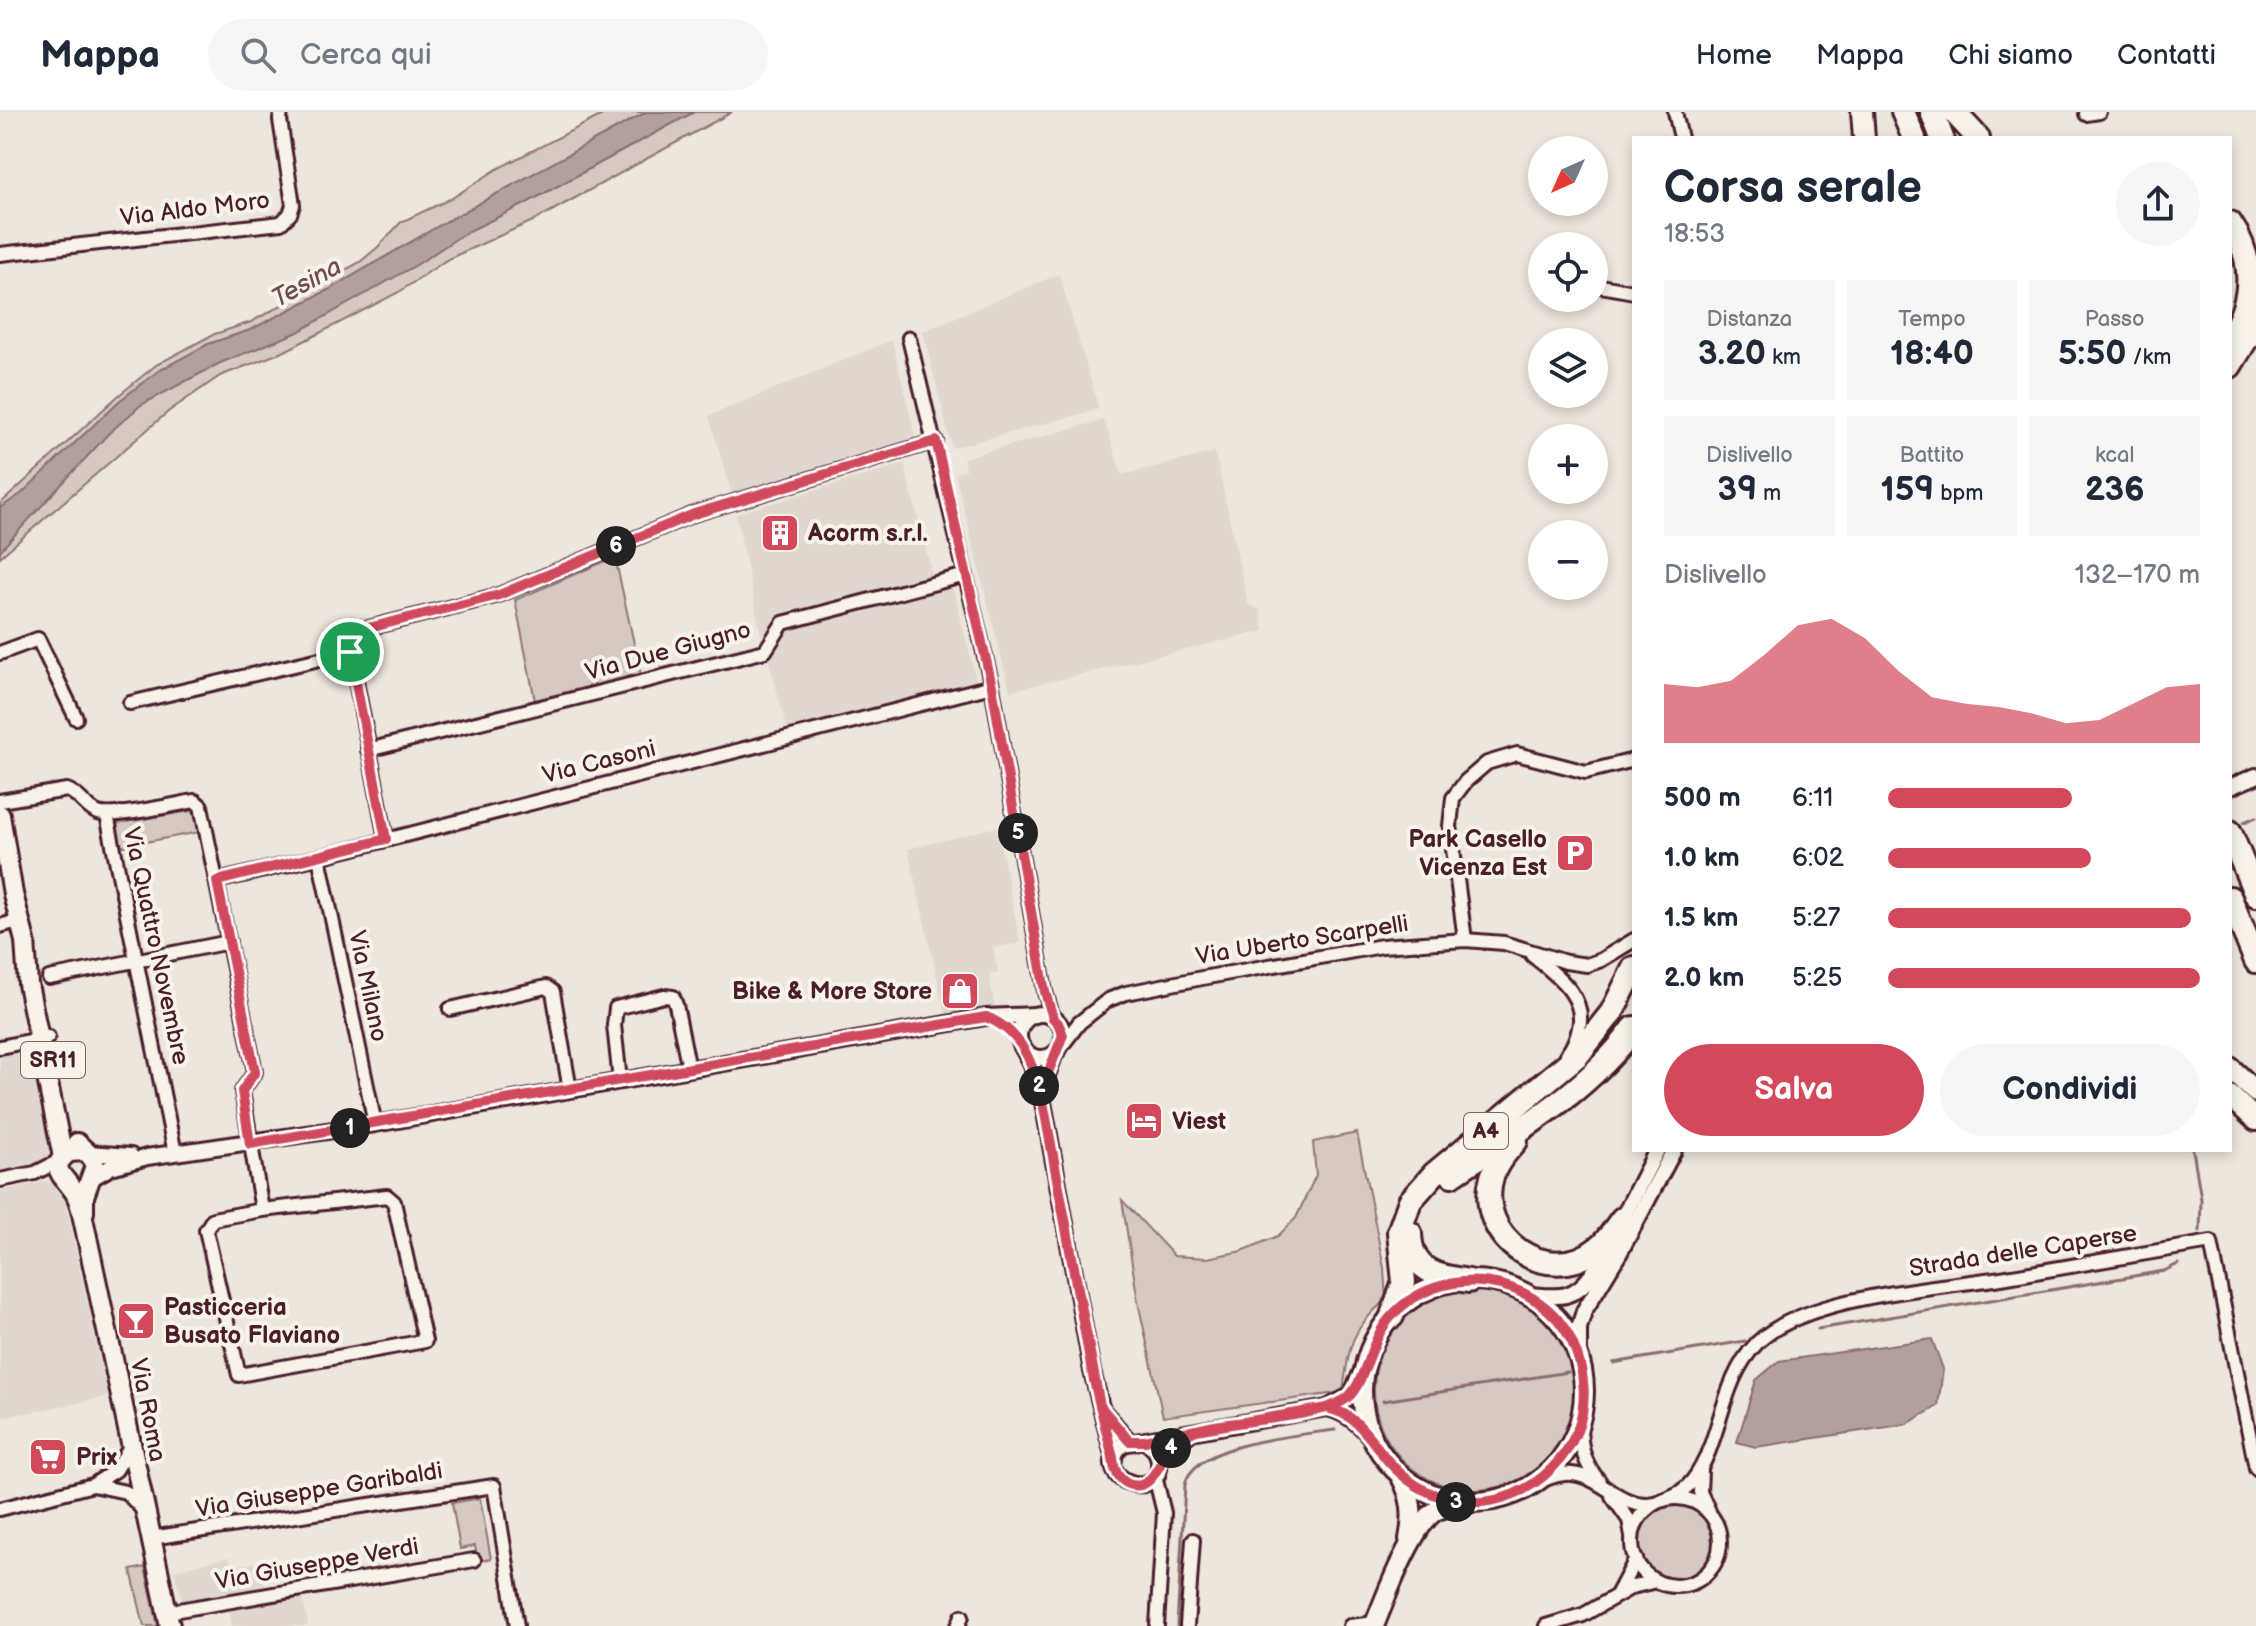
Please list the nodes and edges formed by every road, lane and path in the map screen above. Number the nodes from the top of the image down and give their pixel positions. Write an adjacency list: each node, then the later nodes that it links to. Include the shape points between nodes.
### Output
1 (281, 112): 17 (street, Via Aldo Moro, via 293,205 281,223)
2 (1675, 112): 8 (street)
3 (1862, 112): 9 (highway)
4 (1890, 112): 10 (highway)
5 (1903, 112): 11 (highway)
6 (1932, 112): 12 (highway)
7 (1954, 112): 13 (highway)
8 (1681, 136)
9 (1864, 136)
10 (1900, 136)
11 (1913, 136)
12 (1941, 136)
13 (1976, 136)
14 (2232, 206): 16 (highway)
15 (2232, 226): 21 (highway, via 2249,272 2245,307)
16 (2256, 248)
17 (0, 254)
18 (1608, 287): 19 (street)
19 (1632, 292)
20 (2256, 311): 23 (highway)
21 (2232, 333)
22 (909, 338): 24 (street)
23 (2232, 363)
24 (936, 441): 25 (street); 26 (street, via 694,514 499,595 353,632)
25 (966, 575): 28 (street); 31 (street, Via Due Giugno, via 783,623 765,651)
26 (350, 652): 29 (street); 31 (street)
27 (0, 653): 30 (street, via 38,639)
28 (992, 686): 37 (street, Via Casoni); 55 (street)
29 (130, 703)
30 (76, 718)
31 (368, 750): 37 (street)
32 (1632, 760): 44 (street, via 1586,772 1517,754 1487,763 1466,781 1453,798 1450,826)
33 (0, 801): 34 (street, Via Quattro Novembre, via 67,790)
34 (107, 815): 39 (street, via 195,801 201,806); 48 (street, Via Quattro Novembre)
35 (1, 824): 42 (main road, Via Roma)
36 (2232, 837): 40 (highway)
37 (386, 839): 38 (street, Via Casoni)
38 (319, 857): 39 (street, Via Casoni); 73 (street, Via Milano)
39 (217, 881): 46 (street)
40 (2256, 895)
41 (2232, 903): 49 (highway)
42 (21, 920): 43 (street); 57 (main road, Via Roma / SR11, via 28,984)
43 (0, 926)
44 (1465, 940): 47 (street, Via Uberto Scarpelli); 53 (street, Via Uberto Scarpelli, via 1382,946 1189,980 1126,993)
45 (1632, 941): 47 (street, Via Uberto Scarpelli, via 1587,965)
46 (229, 942): 48 (street); 74 (street, via 255,1072 242,1091)
47 (1527, 951): 72 (street, Via Uberto Scarpelli, via 1556,974 1578,1002 1579,1028 1572,1049)
48 (138, 961): 51 (street); 78 (street, Via Quattro Novembre)
49 (2256, 961)
50 (1632, 972): 72 (highway, A4, via 1589,1044)
51 (49, 978)
52 (450, 1009): 65 (street, via 546,987 553,992)
53 (1090, 1013): 55 (street, Via Uberto Scarpelli, via 1081,1018); 60 (street, Via Uberto Scarpelli)
54 (986, 1017): 55 (street); 58 (street); 61 (street)
55 (1046, 1017): 58 (street, via 1024,1022); 60 (street, via 1063,1035)
56 (1632, 1031): 70 (highway, via 1594,1073)
57 (44, 1038): 59 (street); 75 (main road, Via Roma / SR11, via 63,1123); 80 (main road, Via Roma / SR11)
58 (1021, 1045): 60 (street, via 1034,1057); 68 (street)
59 (0, 1047)
60 (1057, 1050): 68 (street)
61 (689, 1069): 63 (street); 63 (street, via 676,1005 673,997 664,996 616,1008)
62 (2232, 1070): 66 (highway)
63 (620, 1081): 65 (street)
64 (2232, 1081): 69 (highway)
65 (570, 1090): 73 (street)
66 (2256, 1092)
67 (2232, 1098): 71 (highway)
68 (1043, 1102): 93 (street)
69 (2256, 1102)
70 (1542, 1114): 86 (highway, via 1508,1150 1491,1179 1488,1200 1498,1230 1522,1254 1567,1262 1597,1250); 88 (highway, A4, via 1440,1184 1413,1216 1409,1236 1419,1264)
71 (2256, 1120)
72 (1495, 1123): 90 (highway, A4, via 1410,1201 1399,1232 1404,1282)
73 (375, 1124): 74 (street)
74 (250, 1144): 78 (street); 85 (street)
75 (86, 1152): 79 (street); 80 (main road, via 74,1150); 82 (main road, Via Roma / SR11, via 95,1166)
76 (1656, 1152): 86 (street)
77 (1673, 1152): 91 (street, via 1584,1311)
78 (175, 1153): 79 (street)
79 (147, 1157): 82 (street, via 111,1167)
80 (62, 1158): 81 (street); 84 (main road, Via Roma / SR11, via 59,1169)
81 (35, 1173): 83 (street); 84 (street)
82 (92, 1179): 84 (main road, via 82,1186); 87 (main road, Via Roma / SR11, via 84,1196)
83 (0, 1180)
84 (66, 1182): 87 (main road, Via Roma / SR11, via 77,1198)
85 (262, 1210): 85 (street, via 387,1196 394,1202 425,1341 239,1375 206,1230 213,1219)
86 (1622, 1219): 89 (street, via 1602,1260 1576,1290)
87 (83, 1223): 100 (main road, Via Roma)
88 (1469, 1281): 89 (main road, via 1496,1283); 90 (main road, via 1420,1294)
89 (1528, 1295): 91 (main road, via 1559,1320)
90 (1392, 1316): 92 (main road)
91 (1579, 1357): 95 (main road, via 1584,1398)
92 (1365, 1364): 94 (street, via 1351,1395); 99 (main road, via 1363,1398)
93 (1100, 1406): 97 (street); 101 (street)
94 (1327, 1408): 96 (street); 99 (street, via 1356,1421)
95 (1580, 1423): 106 (main road, via 1561,1458); 108 (street, via 1584,1457)
96 (1196, 1430): 98 (street); 105 (street, via 1171,1448)
97 (1129, 1441): 98 (street); 101 (street)
98 (1145, 1441): 105 (street, via 1156,1450)
99 (1377, 1445): 104 (main road)
100 (130, 1447): 107 (street, via 116,1470); 112 (main road, Via Roma)
101 (1114, 1459): 105 (street, via 1122,1480 1136,1485)
102 (1702, 1467): 103 (street, Strada delle Caperse, via 1744,1360 1777,1328 1797,1318 1911,1291 2211,1242); 109 (street, Strada delle Caperse, via 1681,1492); 113 (street, Strada delle Caperse, via 1700,1492)
103 (2256, 1468)
104 (1399, 1472): 110 (main road, via 1433,1495); 117 (main road, via 1412,1505)
105 (1152, 1474): 125 (street, via 1164,1513)
106 (1535, 1483): 108 (street, via 1573,1474); 110 (main road, via 1497,1500)
107 (93, 1485): 111 (street); 112 (street, via 126,1492)
108 (1608, 1491): 109 (street, via 1638,1505); 114 (street, via 1629,1520)
109 (1660, 1501): 113 (street, via 1691,1500); 114 (street, Strada delle Caperse, via 1640,1517)
110 (1464, 1503): 117 (main road, via 1437,1510)
111 (0, 1509)
112 (146, 1513): 115 (main road, Via Roma)
113 (1712, 1517): 120 (street, Strada delle Caperse, via 1720,1542 1713,1566 1693,1582)
114 (1632, 1537): 118 (street)
115 (151, 1538): 122 (main road, Via Roma); 124 (street, Via Giuseppe Garibaldi, via 494,1486)
116 (1193, 1540): 126 (street)
117 (1407, 1549): 123 (main road)
118 (1636, 1559): 120 (street); 121 (street)
119 (474, 1560): 122 (street, Via Giuseppe Verdi)
120 (1656, 1581): 121 (street, Strada delle Caperse)
121 (1616, 1595): 128 (street, Strada delle Caperse, via 1583,1615)
122 (168, 1619)
123 (1374, 1625): 127 (street)
124 (517, 1626)
125 (1157, 1626)
126 (1187, 1626)
127 (1350, 1626)
128 (1546, 1626)

